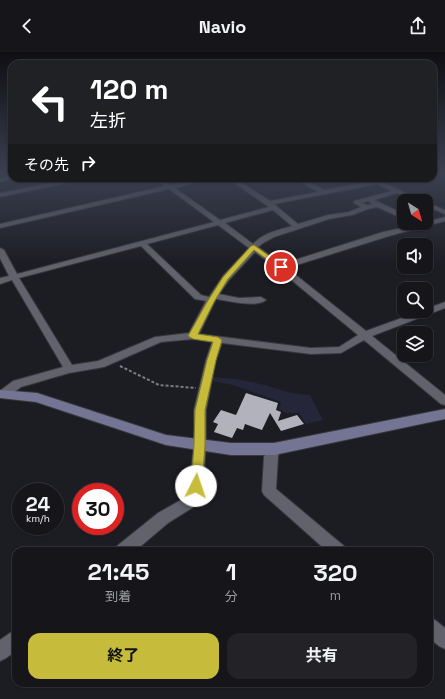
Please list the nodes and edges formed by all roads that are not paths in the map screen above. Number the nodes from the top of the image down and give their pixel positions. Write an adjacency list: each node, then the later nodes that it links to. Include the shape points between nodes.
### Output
1 (95, 204): 14 (street)
2 (194, 204): 13 (street)
3 (275, 204): 5 (street)
4 (360, 204): 7 (street)
5 (271, 205): 13 (street); 15 (street)
6 (378, 205): 7 (street); 10 (street)
7 (366, 207): 15 (street, via 350,214 328,217)
8 (433, 207): 9 (street)
9 (445, 212)
10 (397, 214)
11 (445, 219): 12 (street)
12 (433, 221)
13 (219, 222): 17 (street); 18 (street)
14 (0, 226)
15 (297, 227): 18 (street, via 271,234)
16 (399, 230): 20 (street)
17 (142, 242): 21 (street); 23 (street, via 198,296)
18 (254, 247): 20 (street); 23 (street, via 226,278)
19 (0, 250): 21 (street)
20 (281, 267): 26 (street)
21 (14, 277): 22 (street); 29 (street)
22 (0, 281)
23 (213, 298): 24 (street); 27 (street)
24 (261, 300)
25 (445, 305): 26 (street)
26 (366, 335): 28 (street, via 341,350 311,351); 31 (street)
27 (193, 336): 28 (street); 29 (street, via 159,339 100,364)
28 (218, 340): 33 (street, via 200,410)
29 (69, 368): 30 (street, via 17,384)
30 (2, 394): 33 (street, via 36,398 166,440)
31 (445, 401)
32 (445, 414): 34 (street)
33 (200, 445): 34 (street, via 231,449); 35 (street, via 195,500 163,518)
34 (274, 449): 36 (street, via 271,457 269,491)
35 (128, 547)
36 (333, 547)
37 (433, 630): 38 (street)
38 (445, 640)
39 (12, 642): 40 (street)
40 (0, 652)

